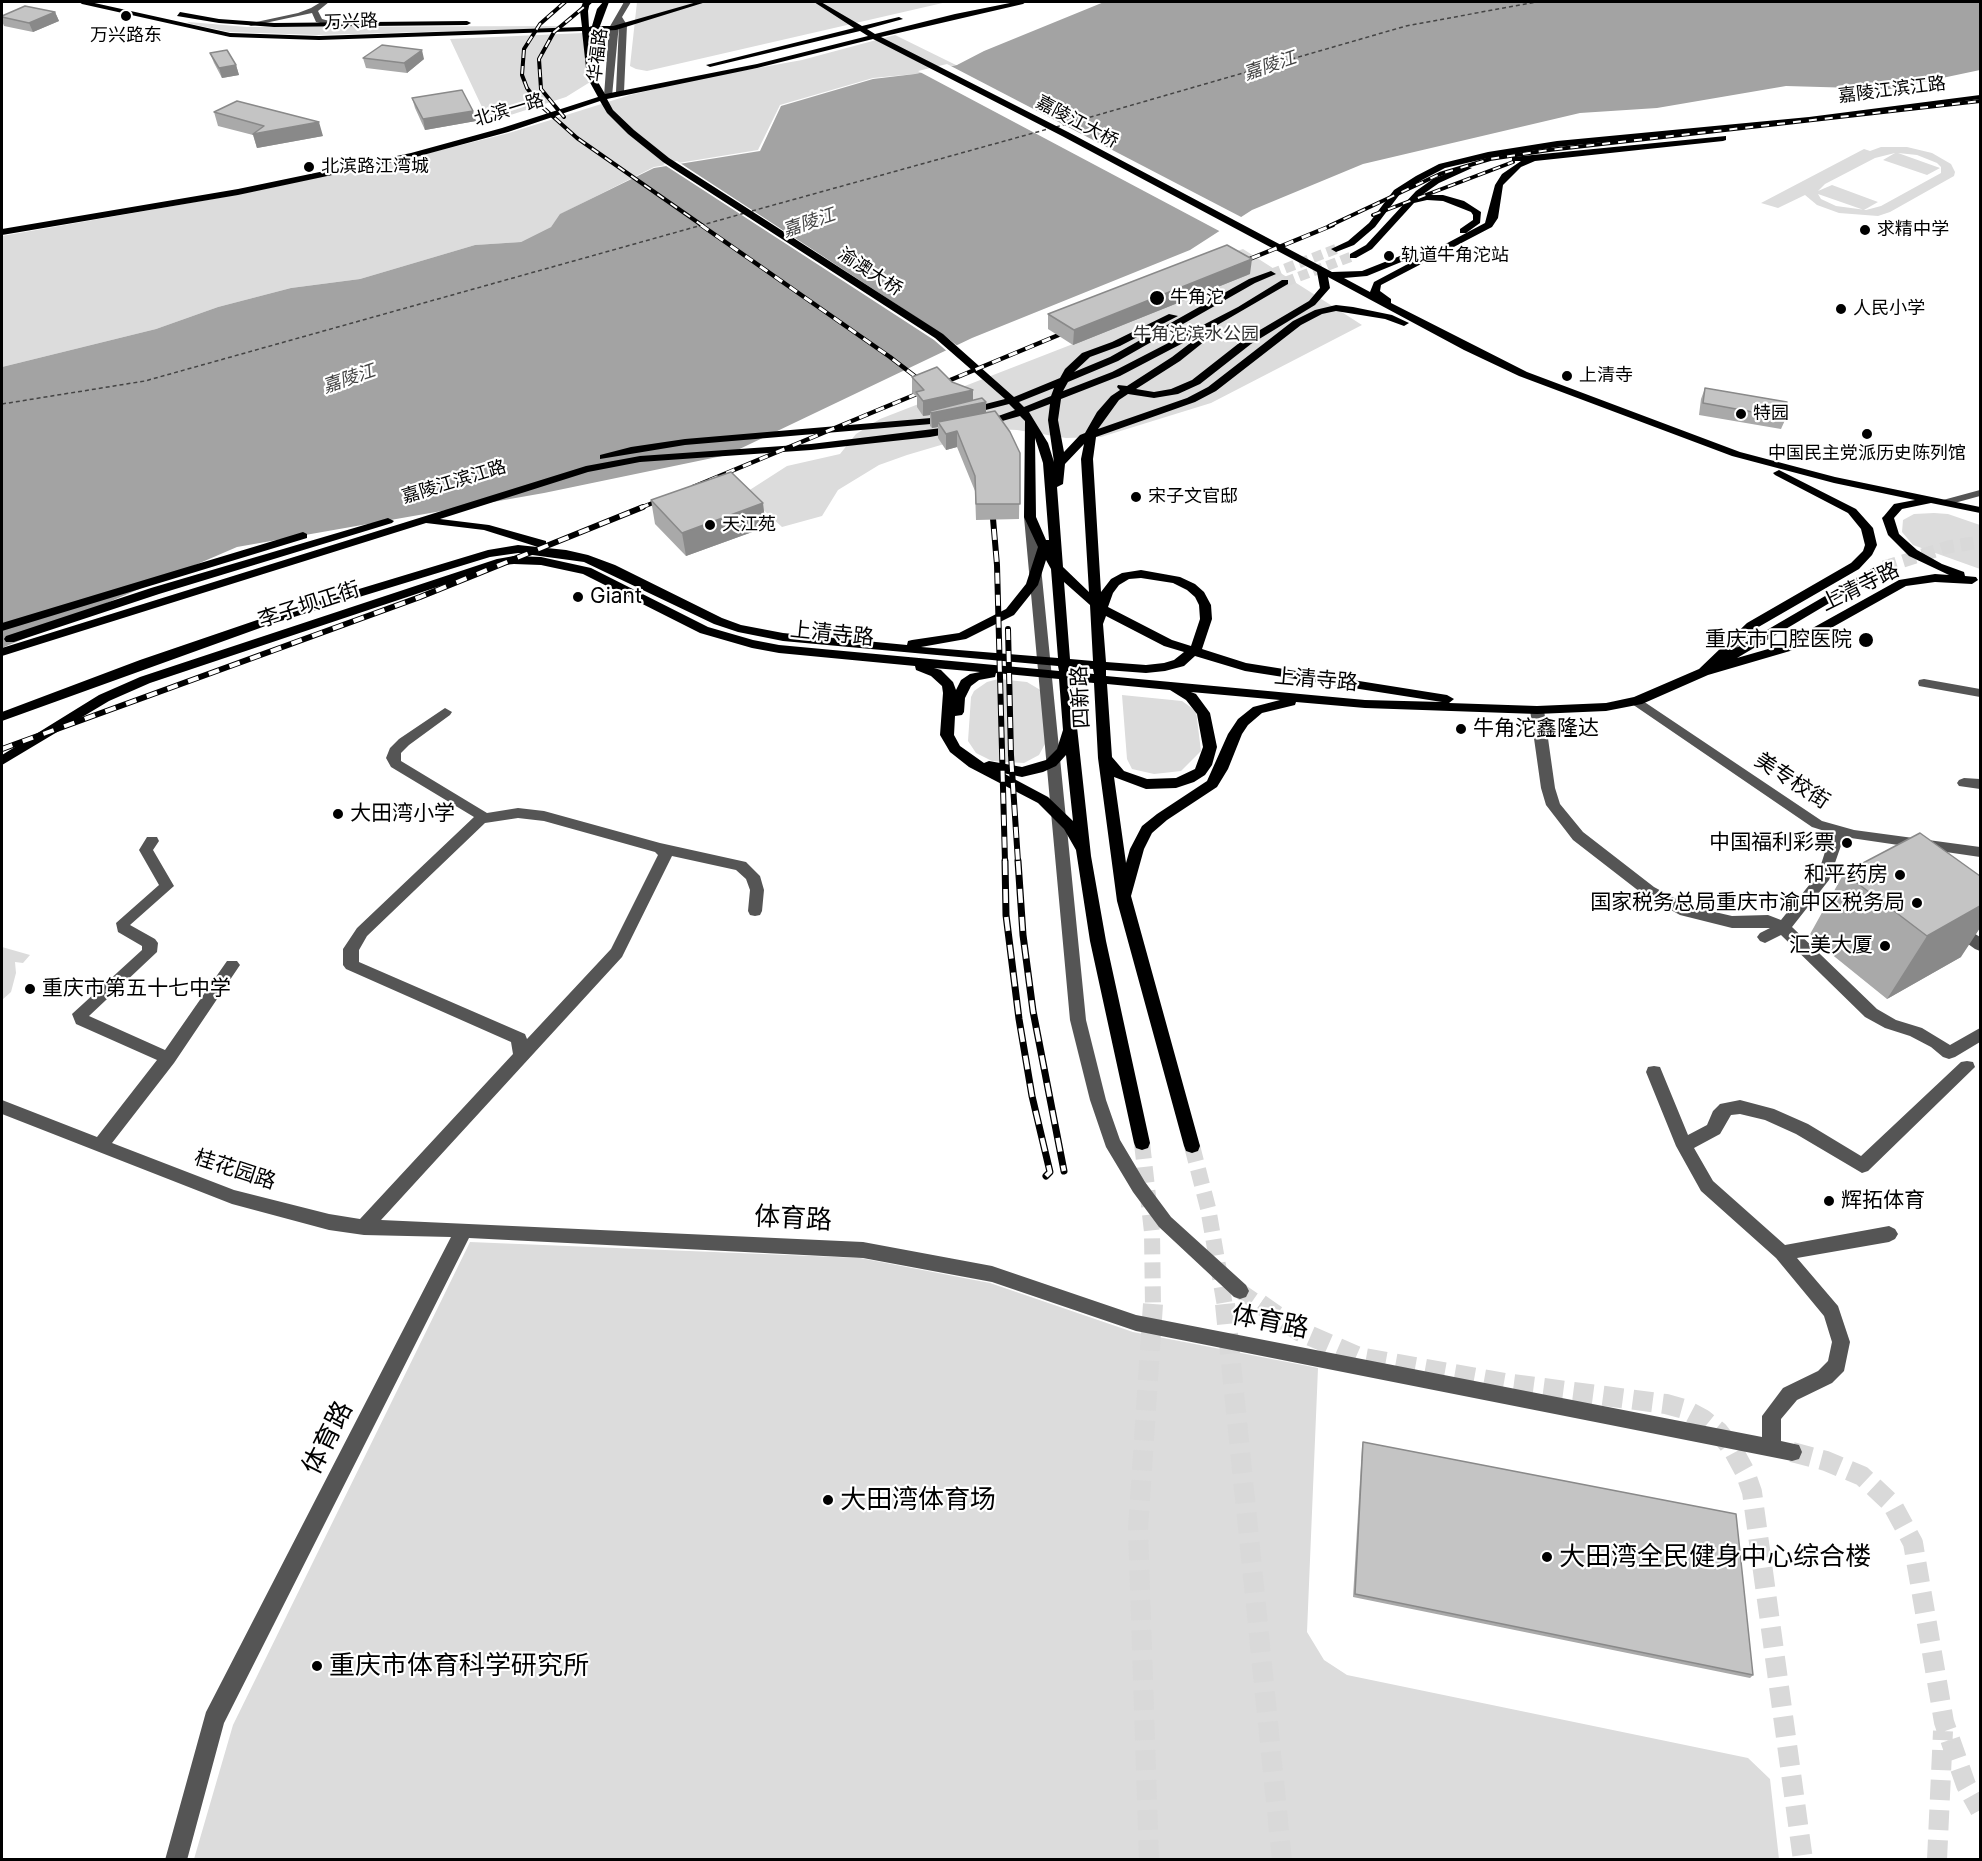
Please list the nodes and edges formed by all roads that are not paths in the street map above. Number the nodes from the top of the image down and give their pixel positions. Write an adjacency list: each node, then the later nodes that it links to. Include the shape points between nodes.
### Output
1 (82, 2): 18 (main road, 万兴路, via 208,31 256,37)
2 (325, 2): 11 (street)
3 (586, 2): 19 (main road, 渝澳大桥)
4 (606, 2): 19 (main road)
5 (627, 2): 15 (street, 华福路)
6 (681, 2): 15 (main road)
7 (702, 2): 15 (main road)
8 (816, 2): 35 (main road, 嘉陵江大桥, via 875,37)
9 (984, 2): 13 (main road)
10 (1023, 2): 21 (main road, 北滨一路)
11 (314, 10): 16 (street); 17 (street, via 317,18)
12 (171, 12): 16 (main road, 万兴路)
13 (922, 14)
14 (911, 16): 20 (main road, 北滨一路)
15 (621, 22): 17 (main road, 万兴路); 18 (street, 华福路); 22 (street, 华福路)
16 (251, 24): 17 (main road, 万兴路)
17 (330, 24)
18 (613, 28): 23 (street, 华福路)
19 (589, 50): 43 (main road, 渝澳大桥, via 591,77 610,111 631,132 666,160 939,336 1002,390)
20 (745, 56): 21 (main road, via 742,63); 22 (main road, 北滨一路)
21 (757, 66): 22 (main road, 北滨一路)
22 (620, 89): 23 (main road, 北滨一路)
23 (608, 93): 30 (main road, 北滨一路, via 407,149 229,187); 31 (main road, 北滨一路, via 505,130 412,155 226,194)
24 (1980, 98): 32 (main road, 嘉陵江滨江路, via 1488,154 1442,166 1397,192 1372,225 1351,243)
25 (1958, 110): 26 (main road, 嘉陵江滨江路)
26 (1739, 136)
27 (1728, 137): 28 (main road)
28 (1545, 158): 29 (main road, via 1504,160 1457,171 1436,181); 42 (main road, via 1518,165 1505,176 1489,225 1387,277 1375,288 1379,295)
29 (1407, 204): 33 (main road, via 1426,197 1454,200 1478,214 1471,227); 34 (main road, via 1369,247)
30 (2, 224)
31 (2, 232)
32 (1336, 249)
33 (1416, 253): 35 (main road, via 1357,275); 37 (main road, via 1369,279)
34 (1353, 256)
35 (1322, 271): 37 (main road, 嘉陵江大桥); 41 (main road, via 1325,288 1312,303 1247,342 1196,382 1174,392 1132,392 1113,383 1103,372 1101,358)
36 (1271, 274): 38 (main road)
37 (1336, 278): 42 (main road, 嘉陵江大桥)
38 (1252, 281): 41 (main road, 四新路); 58 (main road, 嘉陵江滨江路, via 1114,359 1021,398 931,421 631,450 256,560)
39 (1285, 282): 40 (main road)
40 (1241, 309): 56 (main road, 四新路, via 1176,359 1115,398 1091,431 1088,459); 60 (main road, 嘉陵江滨江路, via 1116,374 1000,420 930,434 640,459 586,469)
41 (1116, 344): 45 (main road, 四新路, via 1086,355 1069,371 1057,392 1053,420 1058,440)
42 (1468, 348): 44 (main road, via 1583,398); 45 (main road, via 1388,317 1336,308 1319,312 1297,323 1212,389 1084,437)
43 (1029, 419): 45 (main road, 渝澳大桥); 49 (main road)
44 (1736, 454): 47 (main road, via 1834,480); 62 (main road, via 1852,511 1867,528 1870,545 1863,560 1751,626)
45 (1055, 463): 50 (main road, 四新路)
46 (1980, 493): 47 (street)
47 (1947, 502): 48 (main road); 53 (main road, via 1898,506 1888,518 1894,535 1914,553)
48 (1980, 510)
49 (1030, 517): 69 (main road, via 1055,566 1081,592 1107,612 1168,643 1245,667); 105 (street, via 1078,1020 1098,1100 1113,1142 1165,1222)
50 (1053, 517): 59 (main road, via 1032,585 1010,612 962,636); 73 (main road, 四新路)
51 (588, 559): 54 (main road, 李子坝正街); 57 (main road, via 485,526 433,521 333,528); 72 (main road, 李子坝正街, via 518,549 488,554 267,621)
52 (1884, 567): 62 (main road)
53 (1976, 581): 62 (main road, 上清寺路, via 1935,578 1903,584 1786,648)
54 (655, 591): 59 (main road, 上清寺路, via 738,628 783,637)
55 (642, 599): 61 (main road, 上清寺路, via 727,638 779,649); 75 (main road, 李子坝正街, via 572,566 541,561 501,562 145,680 104,698)
56 (1097, 624): 59 (main road, 上清寺路, via 1107,592 1126,576 1160,576 1191,587 1205,605 1206,619 1197,647 1179,663 1165,668); 74 (main road, 四新路)
57 (2, 627)
58 (2, 641)
59 (889, 648)
60 (2, 652)
61 (859, 656): 63 (main road, 上清寺路); 83 (main road, via 914,665 943,679 950,693 947,735 955,749 974,764 1050,806 1070,827)
62 (1703, 672): 68 (main road, 上清寺路)
63 (1036, 674): 65 (main road, 上清寺路); 73 (main road, via 985,674 966,683 958,698 955,735 960,747 976,760 1005,771 1038,769 1051,763 1063,750)
64 (1924, 683): 66 (street)
65 (1148, 684): 67 (main road, 上清寺路); 74 (main road, via 1179,691 1198,704 1210,747 1205,765 1189,779 1146,784 1119,774)
66 (1980, 693)
67 (1312, 699): 69 (main road, 上清寺路); 84 (main road, via 1258,710 1243,722 1212,784 1147,830 1137,849)
68 (1637, 701): 70 (main road, 上清寺路, via 1606,707); 79 (street, 美专校街, via 1805,818)
69 (1515, 710): 70 (main road, 上清寺路)
70 (1537, 710): 87 (street, via 1553,805 1578,836 1649,891 1685,911 1732,922 1768,921)
71 (446, 712): 78 (street, via 404,742 393,758 396,764)
72 (2, 717)
73 (1069, 724): 83 (main road, 四新路)
74 (1105, 758): 84 (main road, 四新路)
75 (2, 761)
76 (1964, 783): 77 (street)
77 (1980, 784)
78 (482, 819): 81 (street, via 518,813 544,816); 92 (street, via 362,932 351,949 351,965 519,1038)
79 (1839, 831): 82 (street, 美专校街, via 1922,850); 87 (street, via 1824,876)
80 (152, 841): 93 (street, via 146,850 167,886 123,923 123,928 150,943 149,952 80,1014 82,1020)
81 (660, 848): 85 (street, via 741,867 753,876 757,890); 92 (street, via 666,854 616,953)
82 (1980, 852)
83 (1084, 856): 97 (main road, 四新路, via 1098,941)
84 (1124, 901): 99 (main road, 四新路)
85 (755, 911)
86 (1952, 921): 89 (street)
87 (1783, 928): 88 (street); 91 (street, via 1871,1013 1891,1024 1938,1043 1949,1053)
88 (1765, 937)
89 (1980, 945)
90 (232, 965): 93 (street)
91 (1980, 1034)
92 (521, 1056): 101 (street)
93 (168, 1058): 98 (street)
94 (1967, 1067): 100 (street, via 1862,1166 1802,1129 1740,1107 1726,1109 1714,1129)
95 (1654, 1072): 100 (street)
96 (2, 1107): 98 (street, 桂花园路)
97 (1142, 1143)
98 (100, 1145): 101 (street, 桂花园路, via 232,1197)
99 (1192, 1146)
100 (1684, 1146): 104 (street, via 1707,1186)
101 (364, 1227): 102 (street, 桂花园路)
102 (464, 1230): 106 (street, 体育路, via 863,1250 992,1274 1136,1323); 108 (street, 体育路, via 214,1720)
103 (1889, 1234): 104 (street)
104 (1782, 1253): 106 (street, via 1833,1312 1841,1342 1838,1365 1825,1377 1790,1394 1772,1416)
105 (1240, 1291)
106 (1771, 1448): 107 (street, 体育路)
107 (1792, 1452)
108 (176, 1860)

